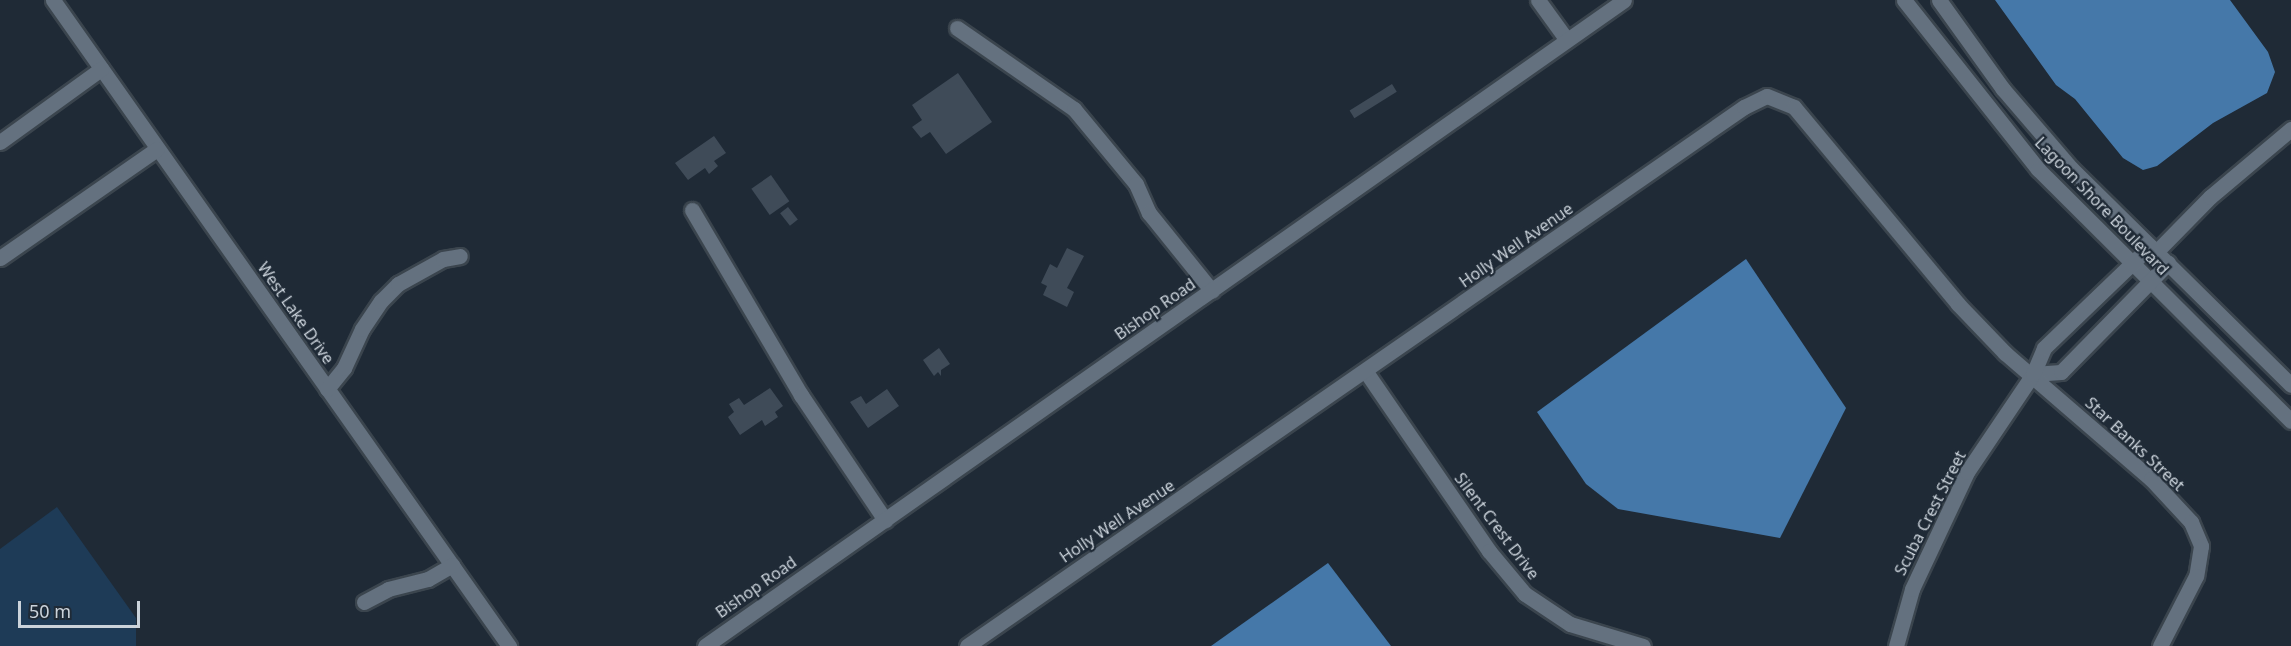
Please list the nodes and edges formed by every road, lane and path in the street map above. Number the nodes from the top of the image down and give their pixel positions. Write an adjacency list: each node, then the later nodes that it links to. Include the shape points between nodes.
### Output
1 (53, 0): 8 (street, West Lake Drive)
2 (1538, 0): 7 (street)
3 (1624, 0): 7 (street, Bishop Road)
4 (1904, 0): 17 (street, Lagoon Shore Boulevard, via 2038,169)
5 (1939, 0): 13 (street, Lagoon Shore Boulevard, via 2002,89 2045,139)
6 (957, 28): 19 (street, via 1074,109 1136,184 1149,213)
7 (1567, 40): 19 (street, Bishop Road)
8 (101, 69): 10 (street); 11 (street, West Lake Drive)
9 (2291, 129): 13 (street, Scuba Crest Street)
10 (0, 142)
11 (157, 149): 15 (street); 23 (street, West Lake Drive)
12 (692, 210): 25 (street, via 801,395)
13 (2153, 249): 16 (street, Lagoon Shore Boulevard); 17 (street, Scuba Crest Street)
14 (460, 256): 23 (street, via 444,259 398,284 362,329 344,368)
15 (0, 258)
16 (2168, 263): 18 (street); 22 (street, Lagoon Shore Boulevard)
17 (2132, 264): 18 (street, Lagoon Shore Boulevard); 21 (street, Scuba Crest Street, via 2044,348)
18 (2150, 281): 21 (street, via 2061,372); 24 (street, Lagoon Shore Boulevard)
19 (1212, 291): 25 (street, Bishop Road)
20 (1366, 372): 21 (street, Holly Well Avenue, via 1744,107 1767,96 1794,107 1958,304 2005,353); 30 (street, Holly Well Avenue); 31 (street, Silent Crest Drive, via 1490,551 1525,594 1570,624)
21 (2033, 374): 32 (street, Scuba Crest Street, via 1967,472 1912,589); 33 (street, Star Banks Street, via 2151,479 2197,532 2202,546 2196,576)
22 (2291, 385)
23 (327, 389): 26 (street, West Lake Drive)
24 (2291, 421)
25 (885, 520): 29 (street, Bishop Road)
26 (452, 565): 27 (street, via 428,579 388,589); 28 (street, West Lake Drive)
27 (364, 602)
28 (509, 646)
29 (705, 646)
30 (968, 646)
31 (1643, 646)
32 (1896, 646)
33 (2160, 646)

